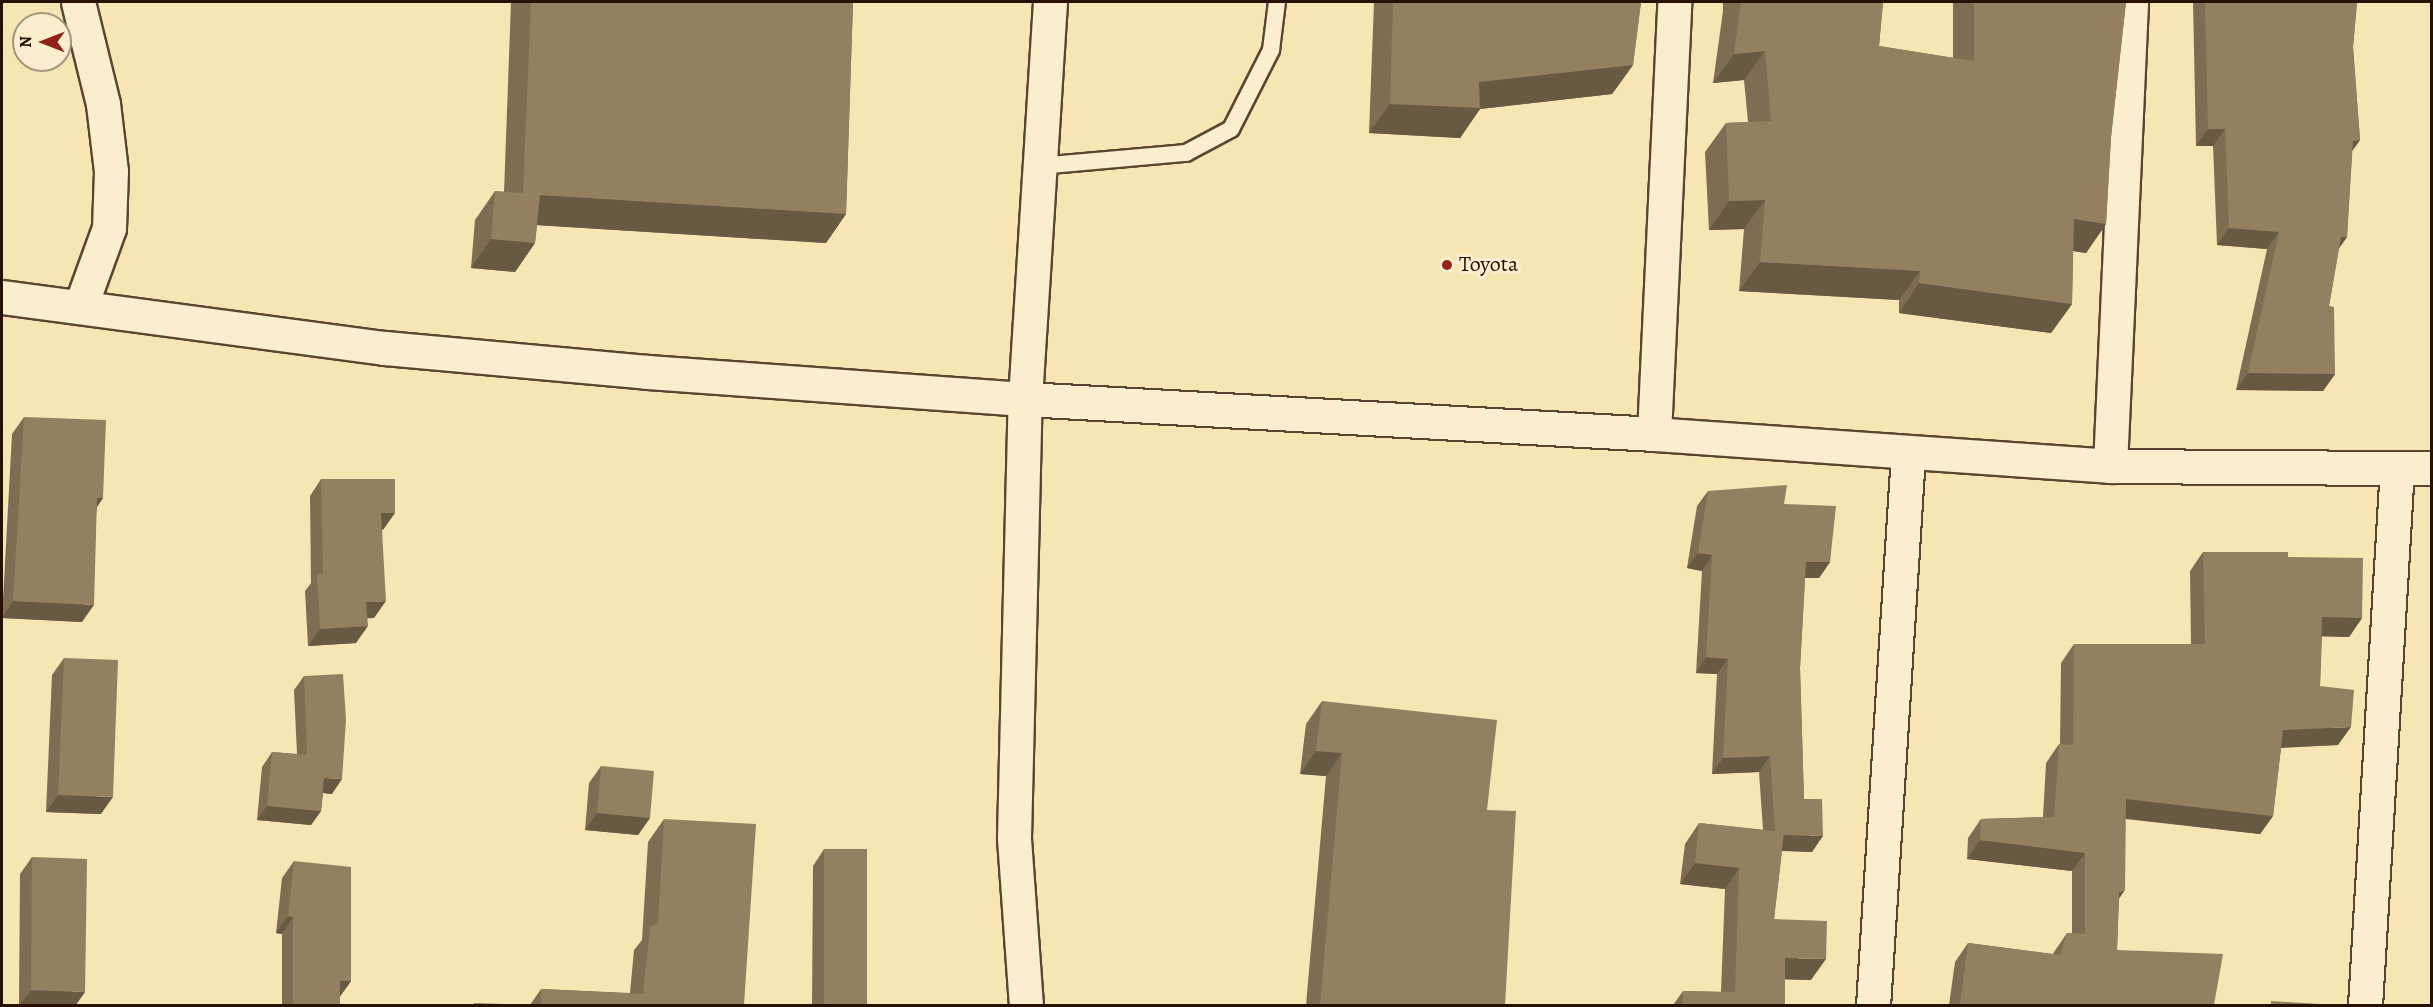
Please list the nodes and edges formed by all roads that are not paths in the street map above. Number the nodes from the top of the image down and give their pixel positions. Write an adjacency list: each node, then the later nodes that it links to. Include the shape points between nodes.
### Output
1 (78, 2): 8 (street, via 103,104 111,171 108,228)
2 (1050, 2): 6 (street)
3 (1277, 2): 6 (lane, via 1271,50 1231,129 1186,153)
4 (1674, 2): 10 (street)
5 (2131, 2): 12 (street)
6 (1039, 166): 9 (street)
7 (2, 297): 8 (street)
8 (81, 305): 9 (street, via 397,349 647,372)
9 (1025, 399): 10 (street); 15 (street, via 1014,837)
10 (1654, 434): 11 (street)
11 (1908, 454): 12 (street); 16 (street)
12 (2110, 466): 13 (street)
13 (2397, 468): 14 (street); 17 (street)
14 (2432, 468)
15 (1026, 1005)
16 (1873, 1005)
17 (2365, 1005)

